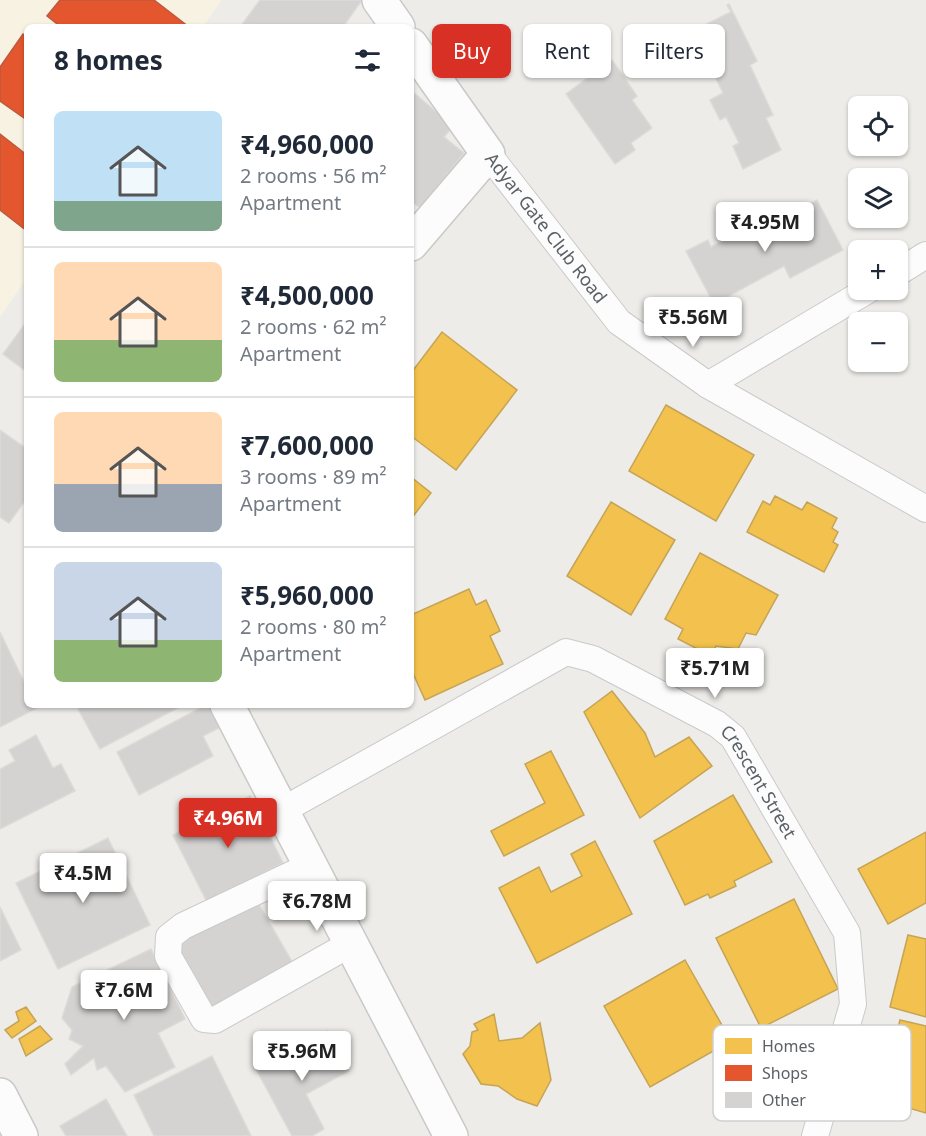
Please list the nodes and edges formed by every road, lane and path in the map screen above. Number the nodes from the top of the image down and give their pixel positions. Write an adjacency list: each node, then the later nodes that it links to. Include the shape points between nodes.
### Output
1 (379, 0): 2 (street)
2 (396, 24)
3 (414, 49): 4 (street, Adyar Gate Club Road)
4 (488, 154): 5 (street); 9 (street, Adyar Gate Club Road, via 619,322)
5 (414, 240)
6 (926, 255): 7 (street)
7 (908, 266)
8 (851, 300): 9 (street)
9 (708, 384): 10 (street, Adyar Gate Club Road)
10 (926, 509)
11 (229, 708): 12 (street)
12 (283, 810): 13 (street); 15 (street, Crescent Street, via 566,652 593,659 717,724 733,737 847,933 854,1004)
13 (312, 865): 14 (street); 14 (street, via 183,926 169,937 168,956 204,1019 215,1020)
14 (352, 943): 19 (street)
15 (848, 1025)
16 (0, 1095): 18 (street)
17 (819, 1121): 20 (street, Crescent Street)
18 (21, 1136)
19 (451, 1136)
20 (815, 1136)

